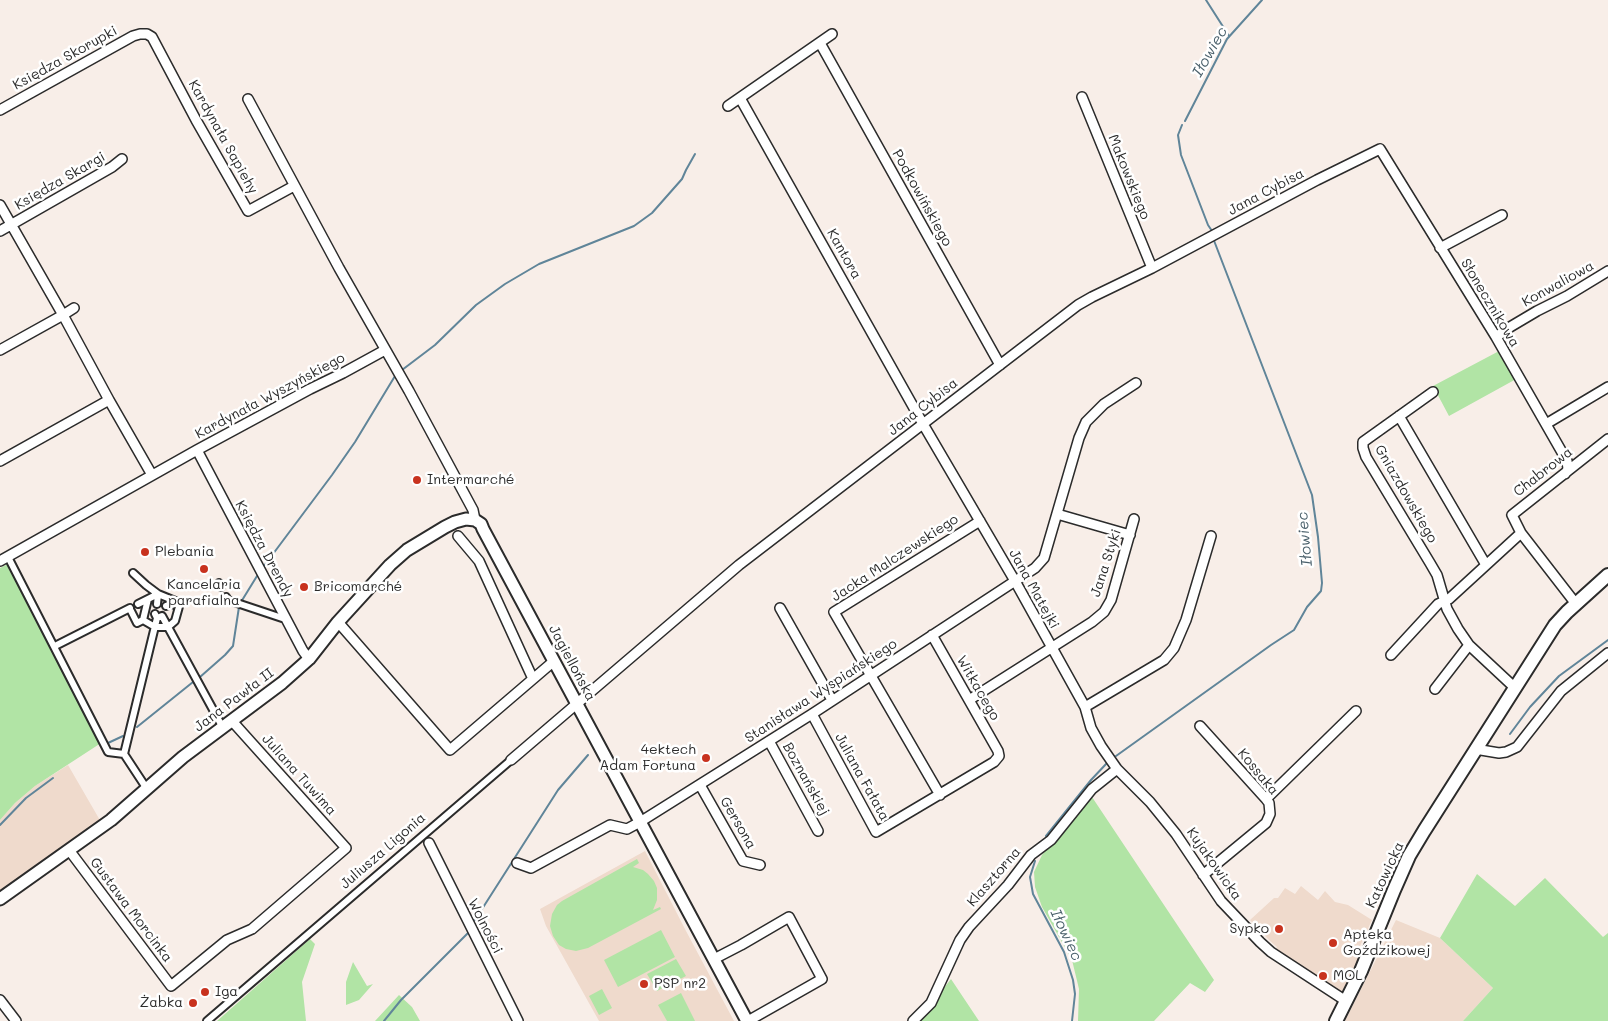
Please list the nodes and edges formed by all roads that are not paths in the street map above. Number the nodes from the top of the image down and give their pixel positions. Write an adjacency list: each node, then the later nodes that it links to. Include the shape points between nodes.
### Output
1 (145, 34): 8 (street, Księdza Skorupki, via 133,36); 11 (street, Kardynała Sapiehy, via 152,37 248,211)
2 (832, 34): 3 (street)
3 (820, 43): 5 (street); 24 (street, Podkowińskiego)
4 (1082, 96): 17 (street, Makowskiego)
5 (740, 98): 7 (street); 30 (street, Kantora)
6 (248, 99): 11 (street)
7 (728, 106)
8 (0, 110)
9 (1380, 149): 16 (street, Słonecznikowa); 17 (street, Jana Cybisa)
10 (122, 159): 14 (street, Księdza Skargi)
11 (294, 186): 23 (street)
12 (0, 205): 14 (street, Księdza Skargi)
13 (1502, 215): 16 (street)
14 (11, 225): 15 (street, Księdza Skargi); 20 (street)
15 (0, 231)
16 (1440, 248): 21 (street, Słonecznikowa)
17 (1152, 268): 24 (street, Jana Cybisa, via 1078,305)
18 (1608, 271): 21 (street, Konwaliowa)
19 (74, 308): 20 (street)
20 (63, 315): 22 (street); 28 (street)
21 (1496, 337): 31 (street, Słonecznikowa)
22 (0, 350)
23 (385, 350): 33 (street, Kardynała Wyszyńskiego); 39 (street, via 473,510)
24 (1000, 366): 30 (street, Jana Cybisa)
25 (1136, 383): 37 (street, Stanisława Wyspiańskiego, via 1104,404 1086,422)
26 (1608, 387): 31 (street)
27 (1433, 392): 29 (street, Gniazdowskiego)
28 (109, 400): 34 (street); 36 (street)
29 (1399, 416): 46 (street); 53 (street, Gniazdowskiego, via 1363,442 1362,448 1437,575)
30 (923, 424): 40 (street, Jana Matejki); 79 (street, Jana Cybisa, via 739,564)
31 (1546, 424): 35 (street, Słonecznikowa, via 1567,461)
32 (1608, 439): 35 (street, Chabrowa)
33 (197, 450): 36 (street, Kardynała Wyszyńskiego); 60 (street, Księdza Drendy)
34 (0, 461)
35 (1565, 474): 41 (street, Chabrowa, via 1512,515)
36 (152, 475): 45 (street, Kardynała Wyszyńskiego)
37 (1057, 514): 42 (street); 49 (street, Stanisława Wyspiańskiego, via 1044,558)
38 (1134, 519): 42 (street, Jana Styki)
39 (475, 520): 62 (street, Jana Pawła II, via 455,522 407,550); 72 (street, Jagiellońska, via 484,529)
40 (980, 521): 49 (street, Jana Matejki); 73 (street, Jacka Malczewskiego, via 834,612)
41 (1521, 533): 46 (street); 57 (street, Chabrowa)
42 (1130, 535): 68 (street, Jana Styki, via 1111,600 1104,612)
43 (458, 536): 74 (street, via 479,560)
44 (1211, 536): 80 (street, via 1186,620 1174,648 1164,660)
45 (4, 559): 67 (street)
46 (1486, 565): 53 (street)
47 (133, 573): 50 (street)
48 (1608, 575): 57 (main road, Katowicka)
49 (1015, 581): 65 (street, Stanisława Wyspiańskiego); 68 (street, Jana Matejki)
50 (158, 594): 52 (street); 54 (street); 56 (street)
51 (226, 597): 60 (street, via 282,618)
52 (148, 599): 55 (street); 61 (street)
53 (1444, 601): 66 (street); 70 (street)
54 (183, 602): 58 (street); 64 (street, via 175,622)
55 (138, 604)
56 (157, 604)
57 (1576, 604): 75 (main road, Katowicka, via 1555,625)
58 (166, 606)
59 (780, 608): 77 (street)
60 (285, 616): 71 (street, Księdza Drendy)
61 (143, 620): 63 (street); 67 (street, via 137,623 130,610)
62 (338, 622): 71 (street, Jana Pawła II); 74 (street, via 450,750)
63 (155, 627): 64 (street); 64 (street, via 156,616 162,616); 88 (street)
64 (168, 627): 85 (street)
65 (932, 635): 73 (street, Stanisława Wyspiańskiego); 78 (street, Witkacego)
66 (1469, 644): 75 (street); 76 (street)
67 (54, 646): 88 (street, via 108,752)
68 (1051, 646): 78 (street, Jana Styki); 80 (street, Jana Matejki)
69 (1608, 653): 87 (street, via 1561,692 1517,747 1499,754)
70 (1391, 655)
71 (309, 659): 83 (street, Jana Pawła II)
72 (554, 661): 74 (street); 79 (street, Jagiellońska)
73 (870, 675): 77 (street, Stanisława Wyspiańskiego); 94 (street)
74 (533, 679)
75 (1514, 688): 87 (main road, Katowicka)
76 (1435, 689)
77 (832, 700): 82 (street, Stanisława Wyspiańskiego)
78 (969, 700): 89 (street, Witkacego)
79 (576, 702): 90 (street, Juliusza Ligonia); 96 (street, Jagiellońska)
80 (1085, 707): 91 (street, Jana Matejki, via 1091,728)
81 (1356, 711): 95 (street)
82 (812, 714): 86 (street, Stanisława Wyspiańskiego); 94 (street, Juliana Fałata, via 876,832)
83 (232, 721): 85 (street, Jana Pawła II); 105 (street, Juliana Tuwima, via 346,848 252,929 227,940)
84 (1200, 726): 95 (street, Kossaka)
85 (223, 728): 93 (street, Jana Pawła II)
86 (769, 741): 92 (street, Stanisława Wyspiańskiego); 97 (street, Boznańskiej)
87 (1475, 749): 107 (main road, Katowicka, via 1409,856)
88 (124, 754): 93 (street)
89 (999, 756): 94 (street, Juliana Fałata)
90 (510, 760): 109 (street, Juliusza Ligonia)
91 (1117, 769): 102 (street, Kujakowicka, via 1176,834); 112 (street, Klasztorna, via 1092,789 1051,840 1031,855 969,927 931,1003)
92 (700, 785): 96 (street, Stanisława Wyspiańskiego); 101 (street, Gersona, via 743,861)
93 (147, 789): 99 (street, Jana Pawła II)
94 (940, 795)
95 (1266, 799): 102 (street, Kossaka, via 1270,814 1266,823)
96 (640, 822): 100 (street, via 627,829 610,825 531,868); 104 (street, Jagiellońska)
97 (818, 831)
98 (429, 843): 110 (street, Wolności)
99 (69, 850): 103 (street, Jana Pawła II); 105 (street, Gustawa Morcinka)
100 (517, 864)
101 (760, 865)
102 (1203, 875): 107 (street, Kujakowicka, via 1221,901 1271,952)
103 (0, 899)
104 (714, 959): 111 (street, Jagiellońska); 111 (street, via 789,918 822,979)
105 (171, 986)
106 (0, 1000): 108 (street)
107 (1346, 1001): 113 (main road, Katowicka)
108 (16, 1021)
109 (207, 1021)
110 (518, 1021)
111 (748, 1021)
112 (913, 1021)
113 (1336, 1021)

